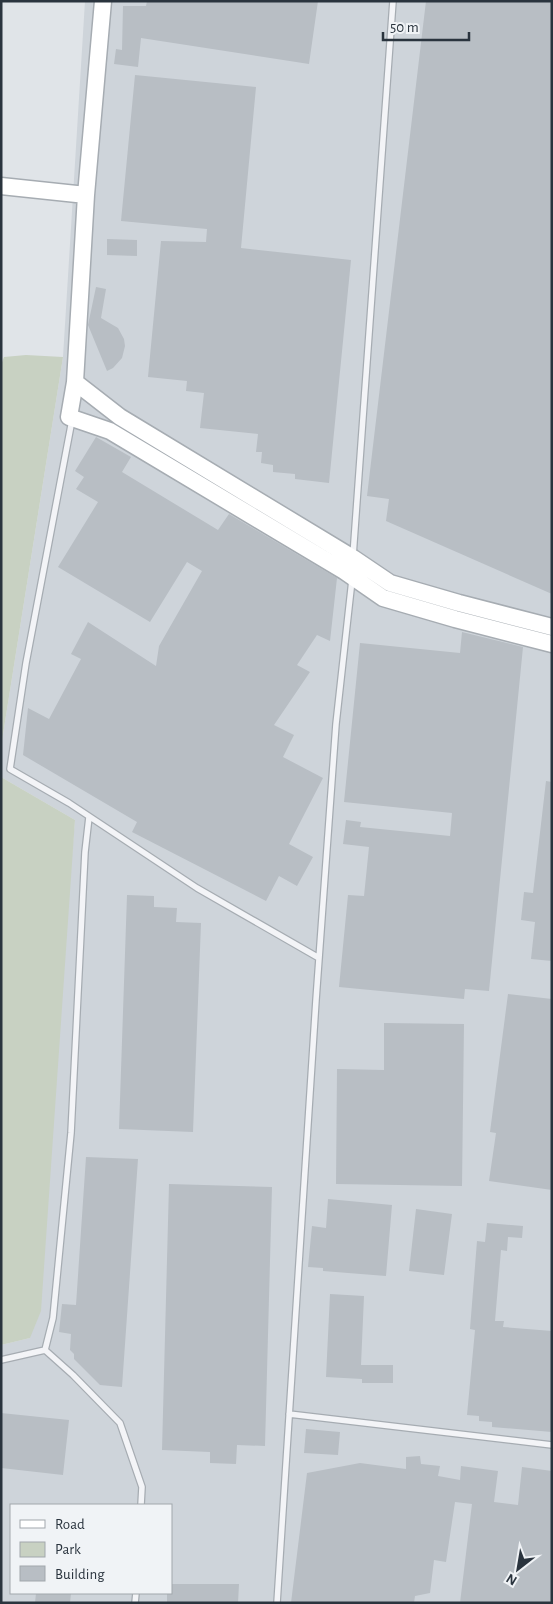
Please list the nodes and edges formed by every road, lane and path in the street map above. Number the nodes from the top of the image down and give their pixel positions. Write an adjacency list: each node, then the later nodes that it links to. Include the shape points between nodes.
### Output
1 (104, 1): 4 (street)
2 (393, 1): 7 (lane)
3 (1, 186): 4 (street)
4 (86, 195): 5 (street)
5 (75, 382): 6 (street); 7 (street, via 120,418)
6 (71, 417): 8 (street, via 110,431); 11 (lane, via 10,769)
7 (353, 558): 8 (lane); 9 (street, via 390,582)
8 (352, 577): 10 (street, via 383,598); 12 (lane, via 336,724)
9 (552, 627)
10 (552, 644)
11 (89, 817): 12 (lane, via 198,888); 13 (lane, via 70,1133 53,1318)
12 (319, 958): 15 (lane)
13 (45, 1350): 14 (lane); 17 (lane, via 120,1423 142,1487)
14 (1, 1360)
15 (290, 1414): 16 (lane); 18 (lane)
16 (552, 1445)
17 (141, 1504)
18 (277, 1603)

